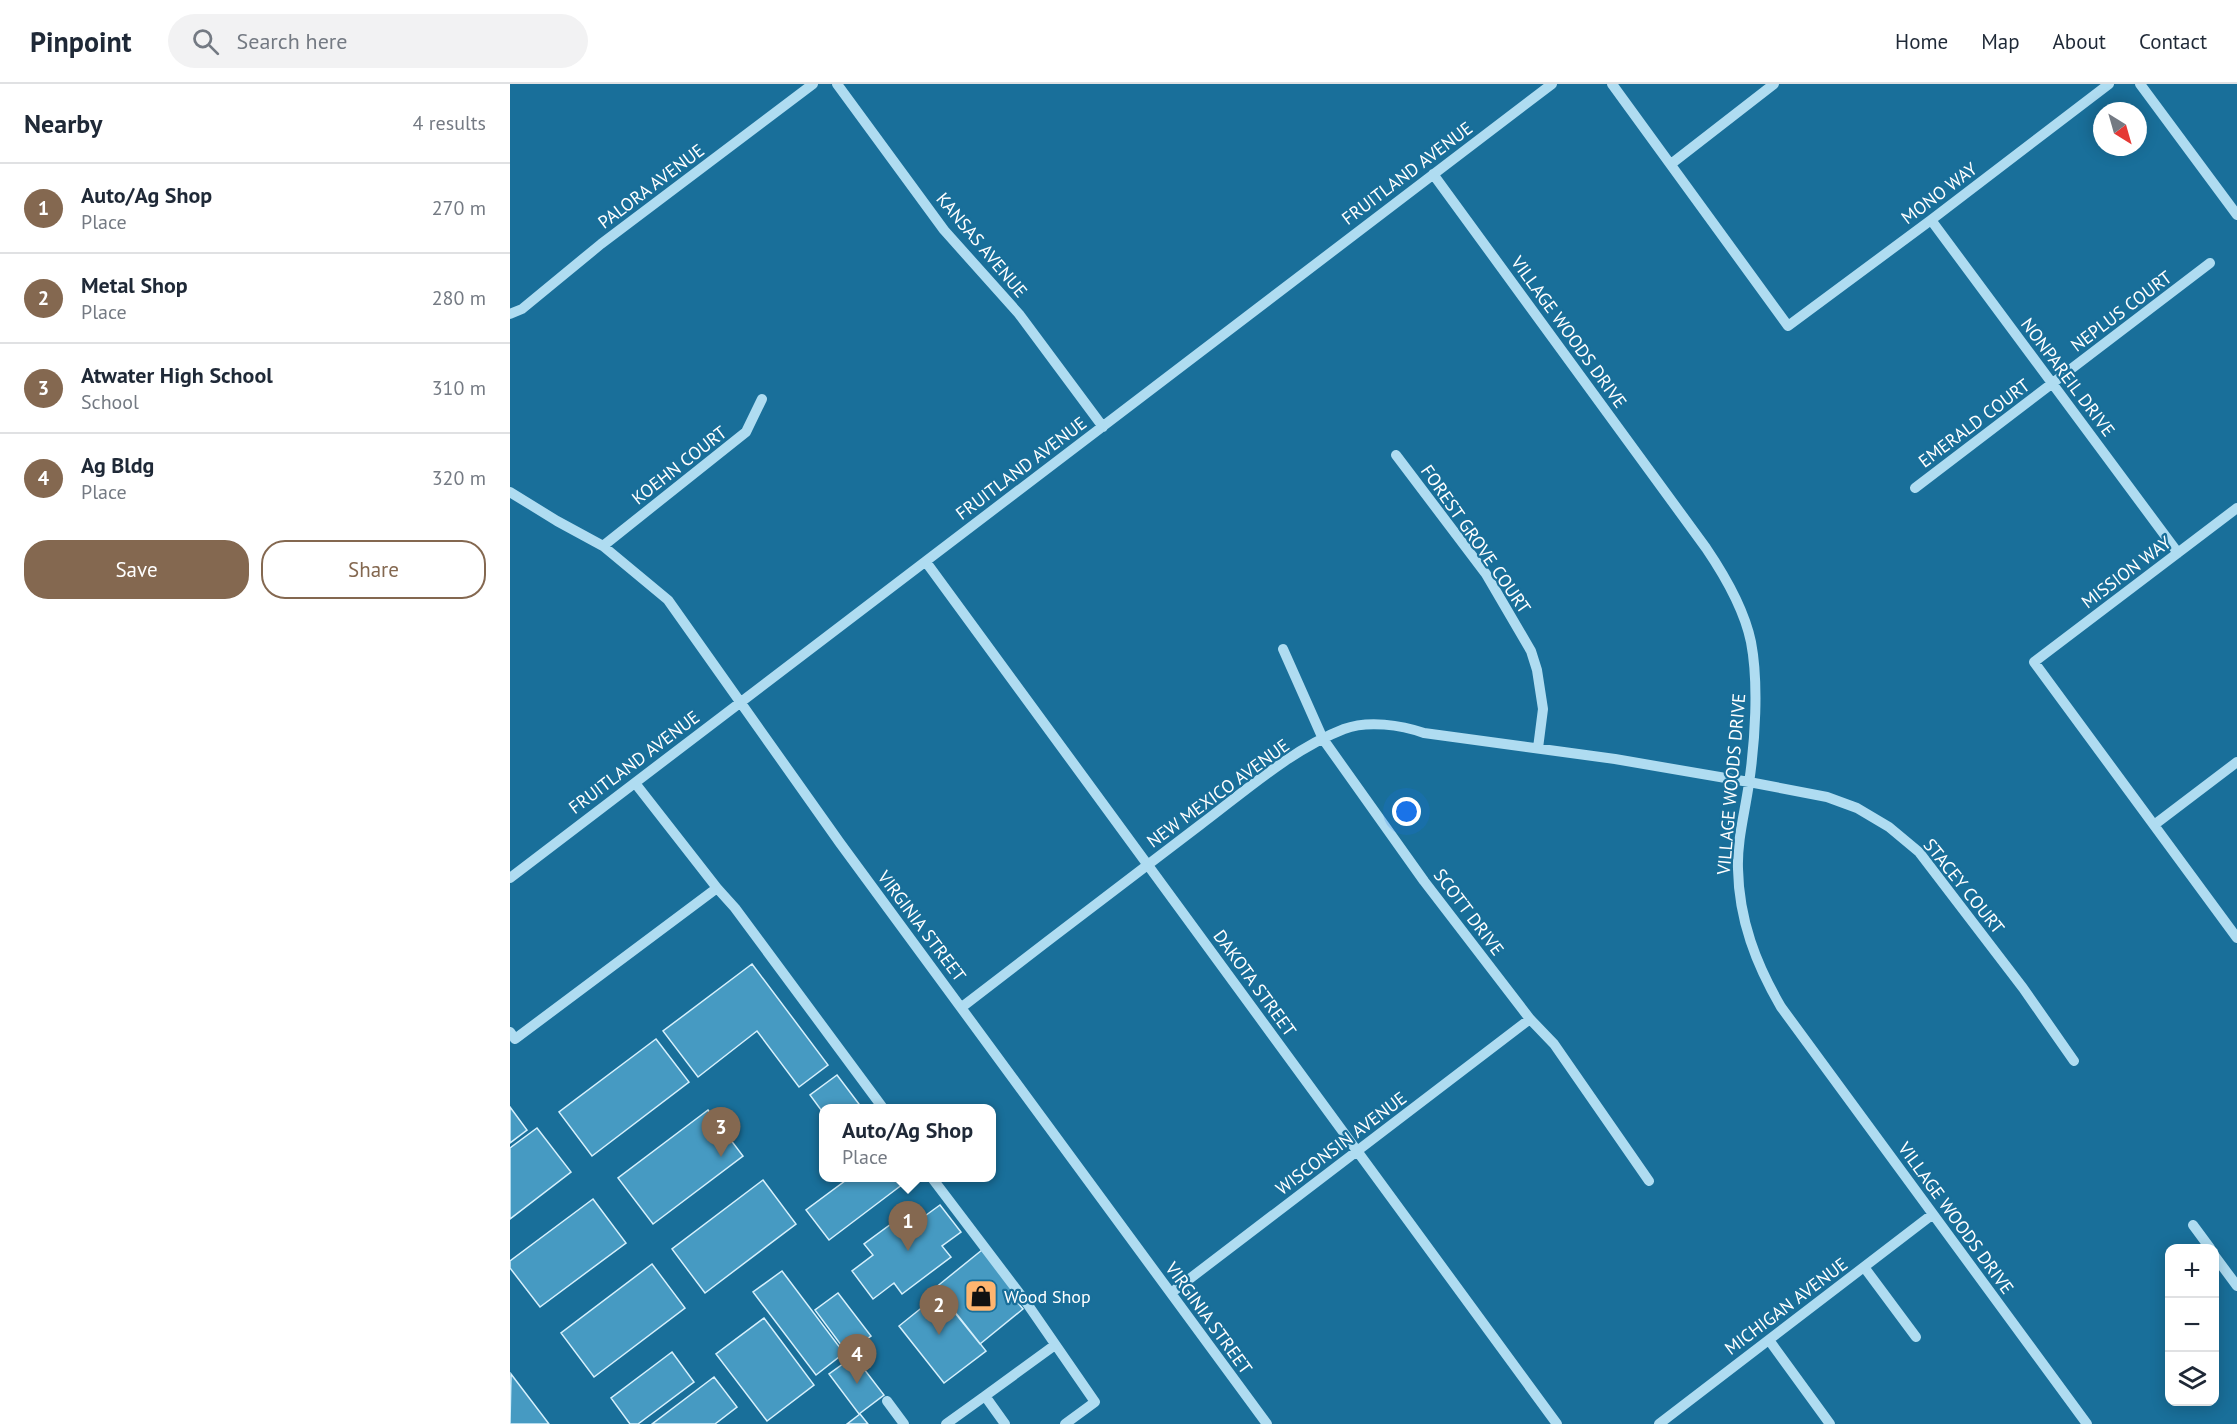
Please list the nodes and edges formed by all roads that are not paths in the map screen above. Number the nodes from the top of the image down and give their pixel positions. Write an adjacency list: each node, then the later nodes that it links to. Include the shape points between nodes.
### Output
1 (813, 84): 13 (street, PALORA AVENUE, via 601,244 522,309)
2 (837, 84): 16 (street, KANSAS AVENUE, via 944,230 1019,314)
3 (1552, 84): 9 (street, FRUITLAND AVENUE)
4 (1612, 84): 8 (street)
5 (1774, 84): 8 (street)
6 (2109, 84): 11 (street, MONO WAY)
7 (2140, 84): 10 (street)
8 (1671, 164): 11 (street, MONO WAY, via 1788,326)
9 (1433, 174): 16 (street, FRUITLAND AVENUE); 29 (street, VILLAGE WOODS DRIVE, via 1707,548 1733,593 1751,641 1756,687)
10 (2237, 215)
11 (1931, 220): 14 (street, NONPAREIL DRIVE)
12 (2210, 264): 14 (street, NEPLUS COURT)
13 (510, 314)
14 (2053, 384): 18 (street, EMERALD COURT); 22 (street, NONPAREIL DRIVE)
15 (762, 399): 21 (street, KOEHN COURT, via 746,432)
16 (1103, 427): 23 (street, FRUITLAND AVENUE)
17 (1396, 455): 27 (street, FOREST GROVE COURT, via 1486,574 1531,651 1543,709)
18 (1914, 488)
19 (510, 492): 21 (street, VIRGINIA STREET)
20 (2237, 508): 22 (street, MISSION WAY)
21 (603, 546): 25 (street, VIRGINIA STREET, via 669,600)
22 (2178, 553): 31 (street, MISSION WAY, via 2034,662)
23 (926, 562): 25 (street, FRUITLAND AVENUE); 32 (street, DAKOTA STREET)
24 (1283, 649): 26 (street, SCOTT DRIVE)
25 (741, 702): 30 (street, FRUITLAND AVENUE); 36 (street, VIRGINIA STREET)
26 (1323, 739): 27 (street, NEW MEXICO AVENUE, via 1346,728 1373,725); 32 (street, NEW MEXICO AVENUE, via 1264,775); 37 (street, SCOTT DRIVE, via 1424,881)
27 (1538, 748): 29 (street, NEW MEXICO AVENUE)
28 (2237, 762): 31 (street)
29 (1749, 782): 39 (street, STACEY COURT, via 1827,797 1857,808 1889,827 1919,852); 44 (street, VILLAGE WOODS DRIVE, via 1737,867 1745,928 1762,975 1781,1007)
30 (635, 783): 33 (street, FRUITLAND AVENUE); 34 (street)
31 (2154, 825): 35 (street)
32 (1148, 865): 36 (street, NEW MEXICO AVENUE); 41 (street, DAKOTA STREET)
33 (510, 878)
34 (717, 888): 38 (street, via 515,1039); 40 (street)
35 (2237, 938)
36 (962, 1007): 50 (street, VIRGINIA STREET)
37 (1530, 1019): 41 (street, WISCONSIN AVENUE); 42 (street, SCOTT DRIVE, via 1554,1044)
38 (510, 1032)
39 (2074, 1061)
40 (880, 1104)
41 (1358, 1151): 50 (street, WISCONSIN AVENUE); 61 (street, DAKOTA STREET)
42 (1649, 1181)
43 (935, 1182): 53 (street)
44 (1933, 1214): 48 (street, MICHIGAN AVENUE); 64 (street, VILLAGE WOODS DRIVE)
45 (2193, 1226): 46 (street)
46 (2207, 1244)
47 (2219, 1262): 49 (street)
48 (1864, 1267): 51 (street); 52 (street, MICHIGAN AVENUE)
49 (2237, 1286)
50 (1171, 1293): 60 (street, VIRGINIA STREET)
51 (1916, 1337)
52 (1769, 1340): 62 (street, MICHIGAN AVENUE); 63 (street)
53 (1055, 1345): 54 (street); 59 (street, via 1095,1402)
54 (984, 1396): 57 (street); 58 (street)
55 (887, 1401): 56 (street)
56 (904, 1424)
57 (946, 1424)
58 (1005, 1424)
59 (1065, 1424)
60 (1267, 1424)
61 (1557, 1424)
62 (1659, 1424)
63 (1830, 1424)
64 (2087, 1424)

